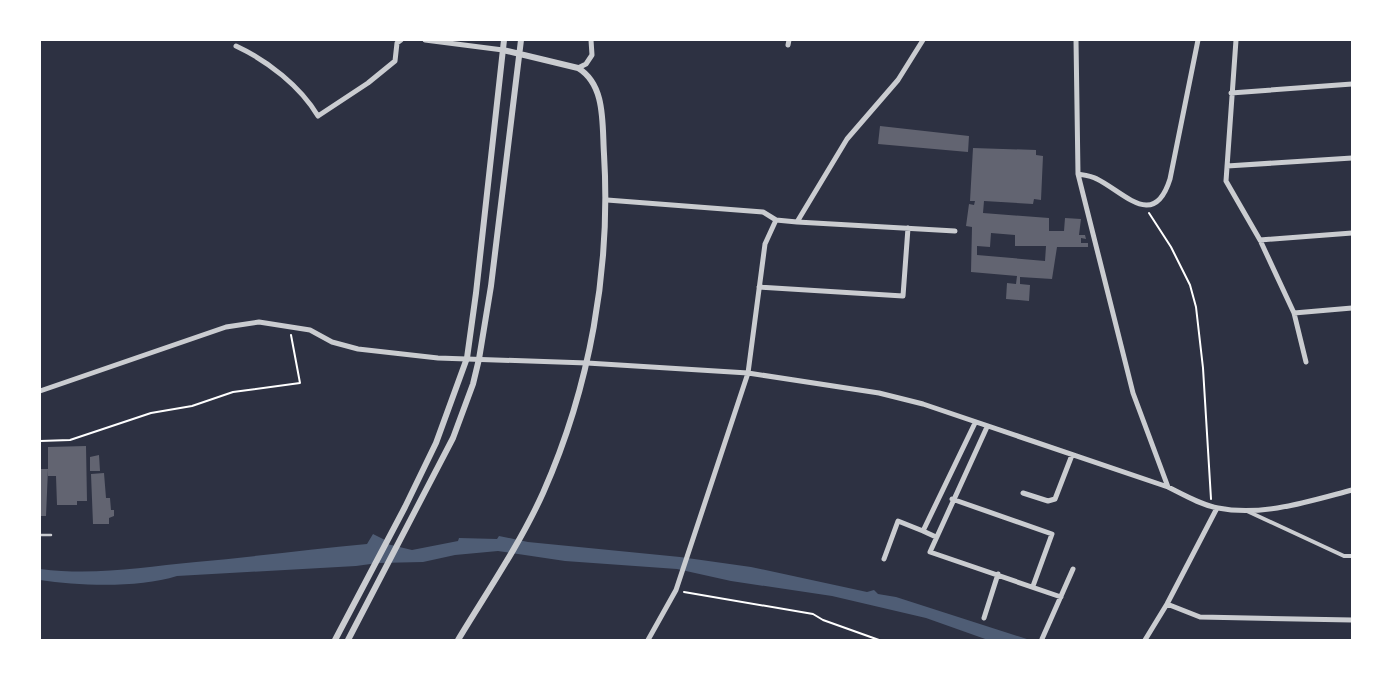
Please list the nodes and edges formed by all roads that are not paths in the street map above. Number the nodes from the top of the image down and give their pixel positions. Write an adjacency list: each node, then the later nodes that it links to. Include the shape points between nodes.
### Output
1 (401, 40): 10 (street, via 397,43 395,61 318,116 302,92 251,53)
2 (425, 40): 11 (street)
3 (504, 40): 11 (street)
4 (521, 40): 12 (street)
5 (591, 40): 13 (street, via 592,55 586,64)
6 (923, 40): 21 (street, via 898,80 847,139)
7 (1076, 40): 18 (street)
8 (1198, 40): 18 (street, via 1166,194 1151,206 1134,203 1096,178)
9 (1236, 40): 15 (street)
10 (236, 46)
11 (503, 50): 12 (street); 29 (street)
12 (519, 54): 13 (street); 30 (street)
13 (578, 68): 19 (street, via 589,75 597,87)
14 (1352, 84): 15 (street)
15 (1231, 93): 17 (street)
16 (1352, 158): 17 (street)
17 (1227, 166): 25 (street, via 1226,182)
18 (1078, 174): 38 (street, via 1133,393)
19 (607, 200): 20 (street, via 763,212); 32 (street, via 598,303)
20 (776, 220): 21 (street); 26 (street, via 765,244)
21 (797, 222): 22 (street)
22 (908, 228): 23 (street); 26 (street, via 903,296)
23 (956, 231)
24 (1352, 233): 25 (street)
25 (1260, 240): 28 (street)
26 (759, 287): 33 (street)
27 (1352, 308): 28 (street)
28 (1294, 313): 31 (street)
29 (467, 358): 30 (street); 34 (street, via 358,349 332,342 310,330 259,322 226,327); 58 (street, via 436,443)
30 (480, 358): 32 (street); 59 (street, via 453,438)
31 (1306, 362)
32 (587, 363): 33 (street); 60 (street, via 566,436 542,494)
33 (748, 373): 35 (street, via 878,392); 61 (street, via 676,590)
34 (40, 392)
35 (975, 423): 36 (street); 44 (street)
36 (987, 427): 37 (street); 41 (street)
37 (1072, 455): 38 (street); 40 (street, via 1055,499 1048,501)
38 (1168, 487): 42 (street)
39 (1352, 490): 43 (street, via 1297,504)
40 (1023, 494)
41 (952, 500): 47 (street); 52 (street, via 1052,534)
42 (1218, 508): 43 (street); 54 (street)
43 (1245, 511): 48 (street, via 1344,556)
44 (923, 531): 47 (street); 49 (street, via 898,521)
45 (40, 535): 46 (lane)
46 (51, 536)
47 (936, 537): 51 (street, via 930,552)
48 (1352, 556)
49 (884, 558)
50 (1072, 569): 53 (street)
51 (998, 574): 52 (street); 55 (street)
52 (1032, 586): 53 (street)
53 (1060, 597): 57 (street)
54 (1167, 604): 56 (street, via 1200,617); 62 (street)
55 (984, 618)
56 (1352, 620)
57 (1042, 639)
58 (335, 640)
59 (348, 640)
60 (458, 640)
61 (648, 640)
62 (1145, 640)

